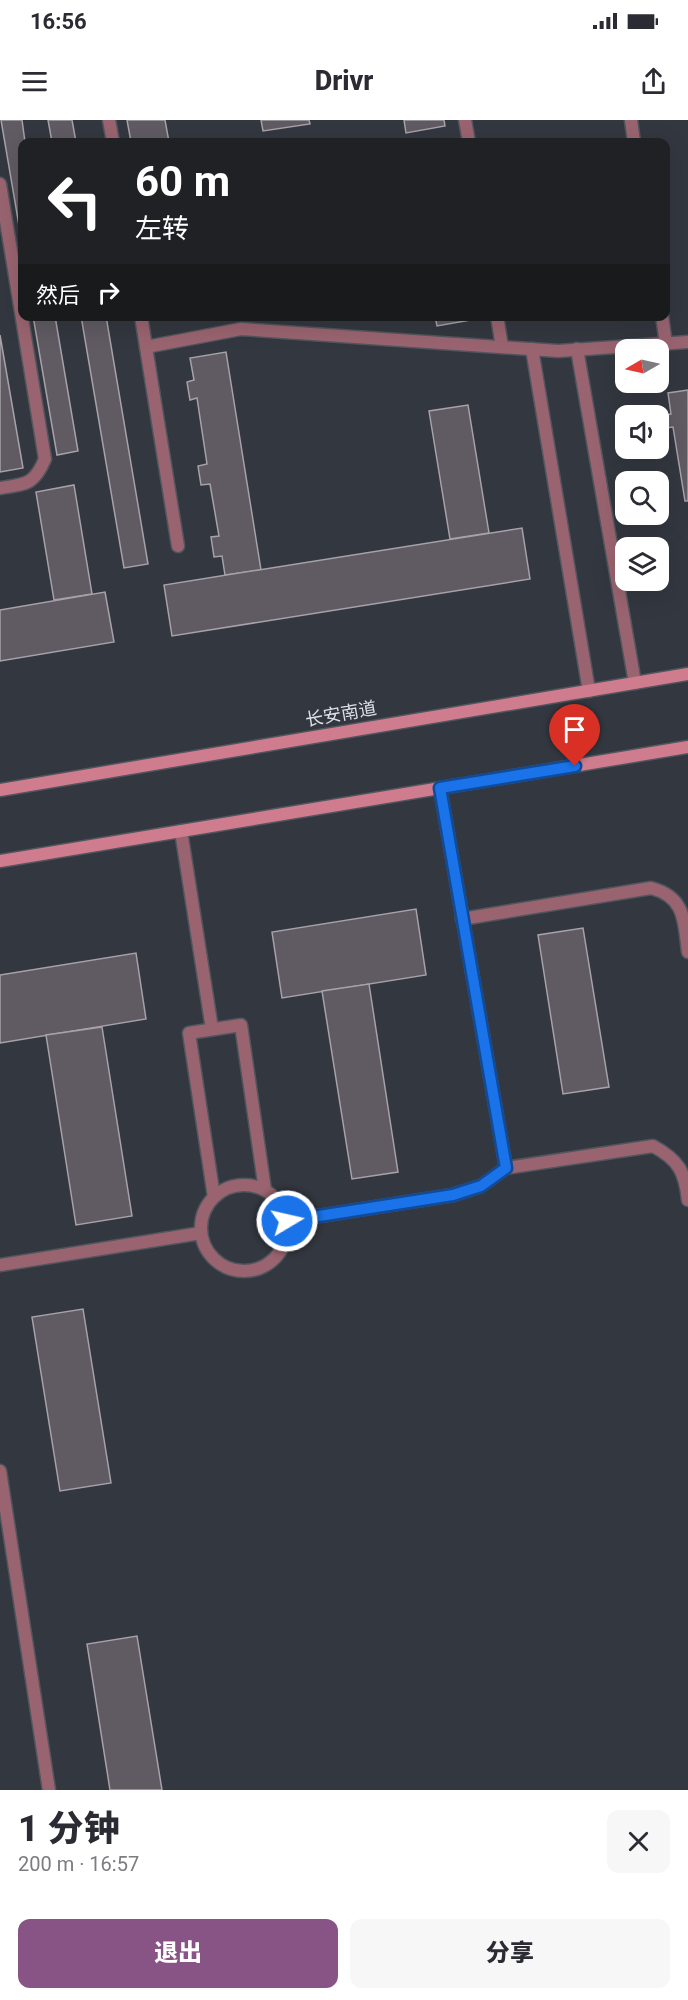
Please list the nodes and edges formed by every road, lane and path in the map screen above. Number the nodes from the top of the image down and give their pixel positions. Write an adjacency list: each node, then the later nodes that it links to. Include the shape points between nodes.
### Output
1 (109, 120): 4 (lane)
2 (465, 120): 5 (lane)
3 (631, 120): 6 (lane)
4 (112, 138)
5 (468, 138)
6 (633, 138)
7 (0, 184): 8 (lane)
8 (18, 294)
9 (22, 321): 21 (lane, via 45,459 38,475 28,483)
10 (142, 321): 16 (lane)
11 (498, 321): 17 (lane)
12 (663, 321): 13 (lane)
13 (665, 339)
14 (688, 342): 15 (lane)
15 (669, 344)
16 (146, 347): 17 (lane, via 241,329); 22 (lane)
17 (502, 347): 19 (lane)
18 (615, 347): 20 (lane)
19 (532, 349): 20 (lane); 25 (lane)
20 (577, 349): 24 (lane)
21 (0, 488)
22 (178, 546)
23 (688, 674): 24 (main road, 长安南道)
24 (635, 683): 25 (main road, 长安南道)
25 (589, 691): 28 (main road, 长安南道)
26 (688, 747): 27 (main road)
27 (440, 788): 29 (main road); 31 (lane)
28 (0, 790)
29 (181, 831): 30 (main road); 33 (lane)
30 (0, 861)
31 (462, 919): 32 (lane, via 651,888 664,891 677,902); 34 (lane)
32 (688, 952)
33 (212, 1029): 35 (lane, via 241,1025); 36 (lane, via 189,1033)
34 (506, 1168): 37 (lane, via 653,1146 675,1160 686,1179); 38 (lane, via 481,1186 453,1195)
35 (265, 1190): 36 (lane, via 242,1184); 38 (lane, via 276,1198)
36 (214, 1197): 39 (lane, via 205,1209)
37 (688, 1200)
38 (287, 1221): 39 (lane, via 280,1252 255,1270 236,1270 219,1264 204,1245)
39 (201, 1233): 40 (lane)
40 (0, 1265)
41 (0, 1471): 42 (lane)
42 (49, 1790)

